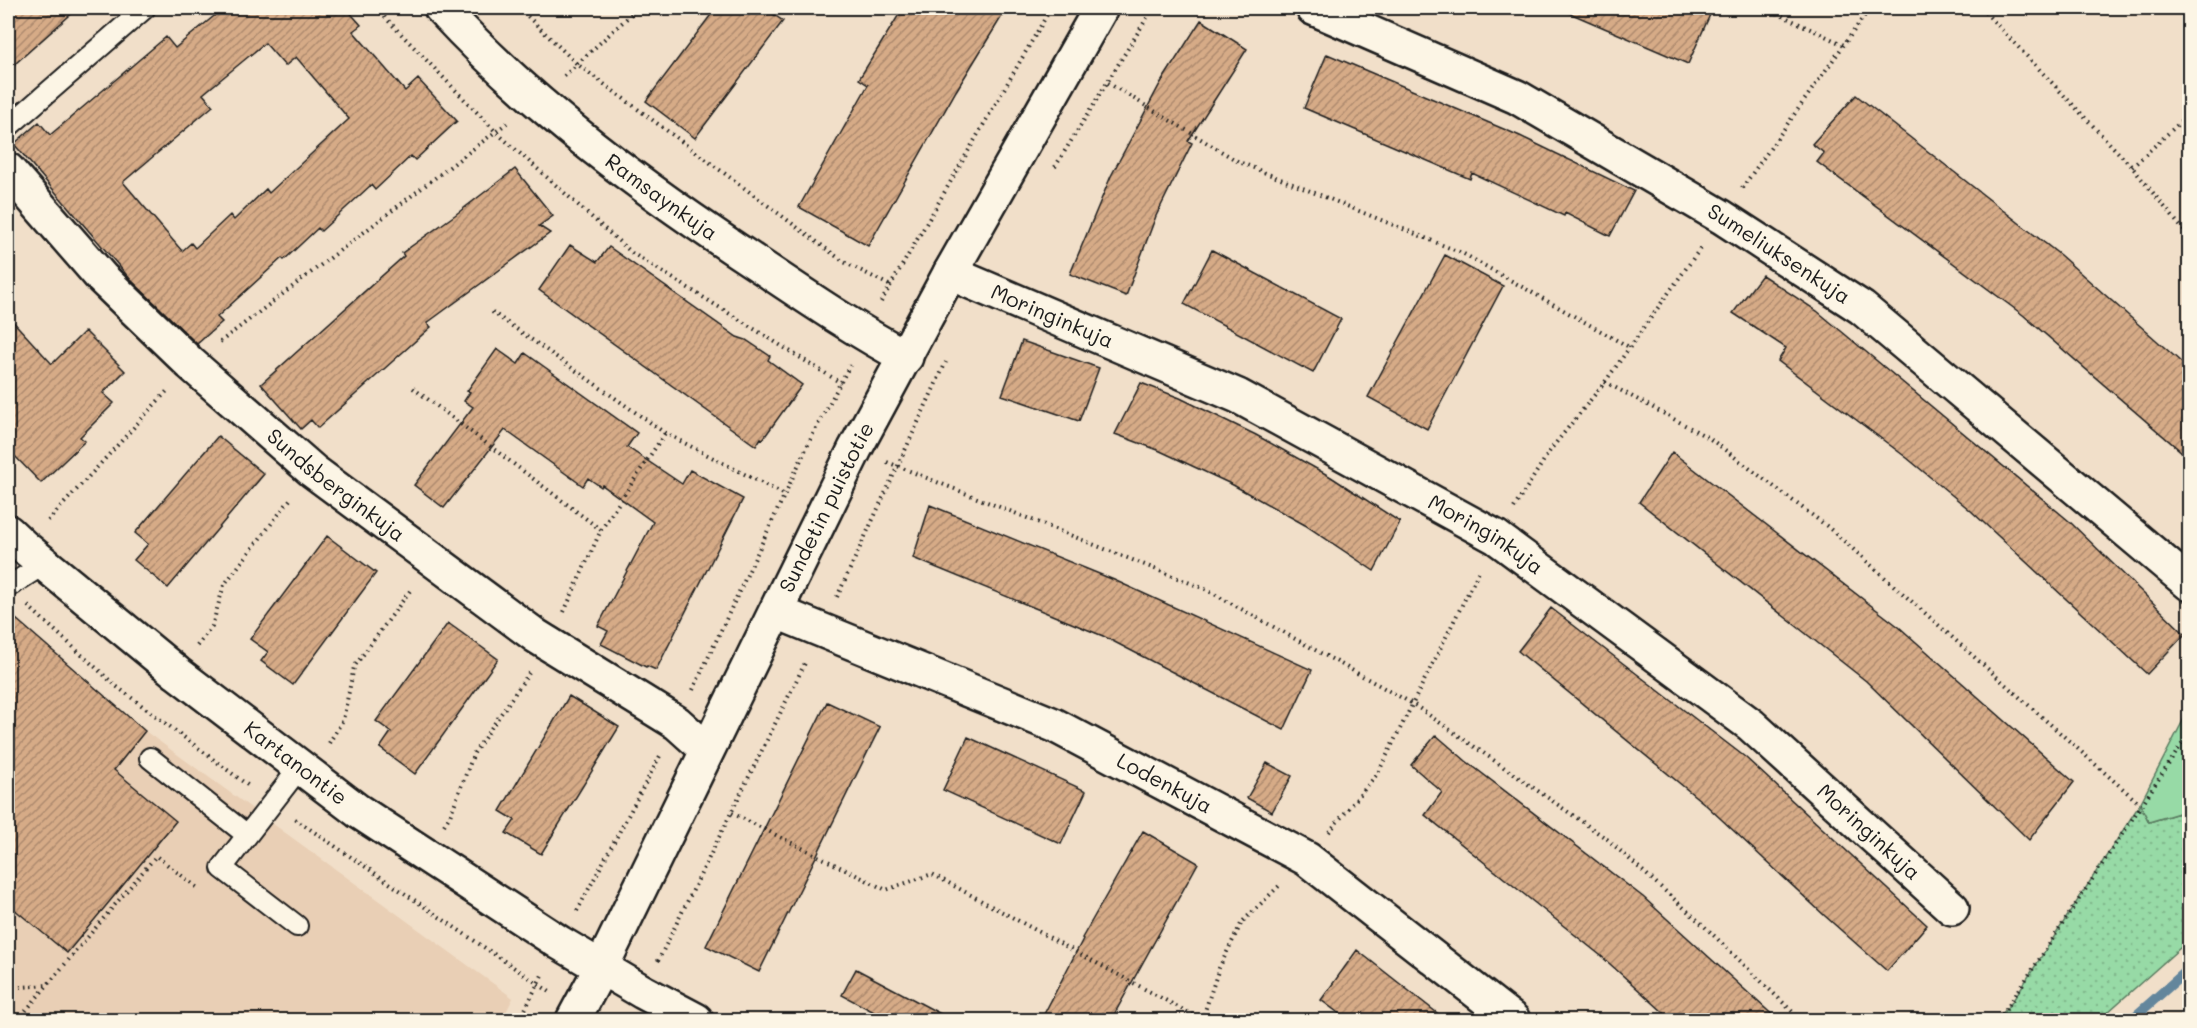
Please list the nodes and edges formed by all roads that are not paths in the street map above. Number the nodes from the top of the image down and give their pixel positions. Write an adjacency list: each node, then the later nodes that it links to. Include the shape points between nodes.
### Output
1 (145, 8): 5 (lane)
2 (441, 8): 8 (street, Ramsaynkuja, via 536,101 677,212 865,335)
3 (1101, 8): 7 (street, Sundetin puistotie)
4 (1313, 8): 10 (street, Sumeliuksenkuja, via 1517,97 1722,217 1862,308)
5 (8, 127)
6 (8, 170): 13 (street, Sundsberginkuja, via 102,278 191,364 313,471 536,636 678,723)
7 (950, 273): 8 (street, Sundetin puistotie); 17 (street, Moringinkuja, via 1238,396 1496,537 1751,725)
8 (906, 357): 12 (street, Sundetin puistotie, via 855,449)
9 (25, 548): 11 (lane); 15 (street, Kartanontie, via 177,673)
10 (2190, 584)
11 (8, 587)
12 (777, 612): 13 (street, Sundetin puistotie); 22 (street, Lodenkuja, via 1054,725 1307,859)
13 (707, 750): 19 (street, Sundetin puistotie)
14 (150, 758): 16 (lane)
15 (305, 771): 16 (lane); 19 (street, Kartanontie, via 358,811)
16 (247, 835): 18 (lane, via 222,868)
17 (1952, 908)
18 (297, 926)
19 (601, 968): 20 (street, Sundetin puistotie); 21 (street, Kartanontie)
20 (573, 1020)
21 (696, 1020)
22 (1513, 1020)

